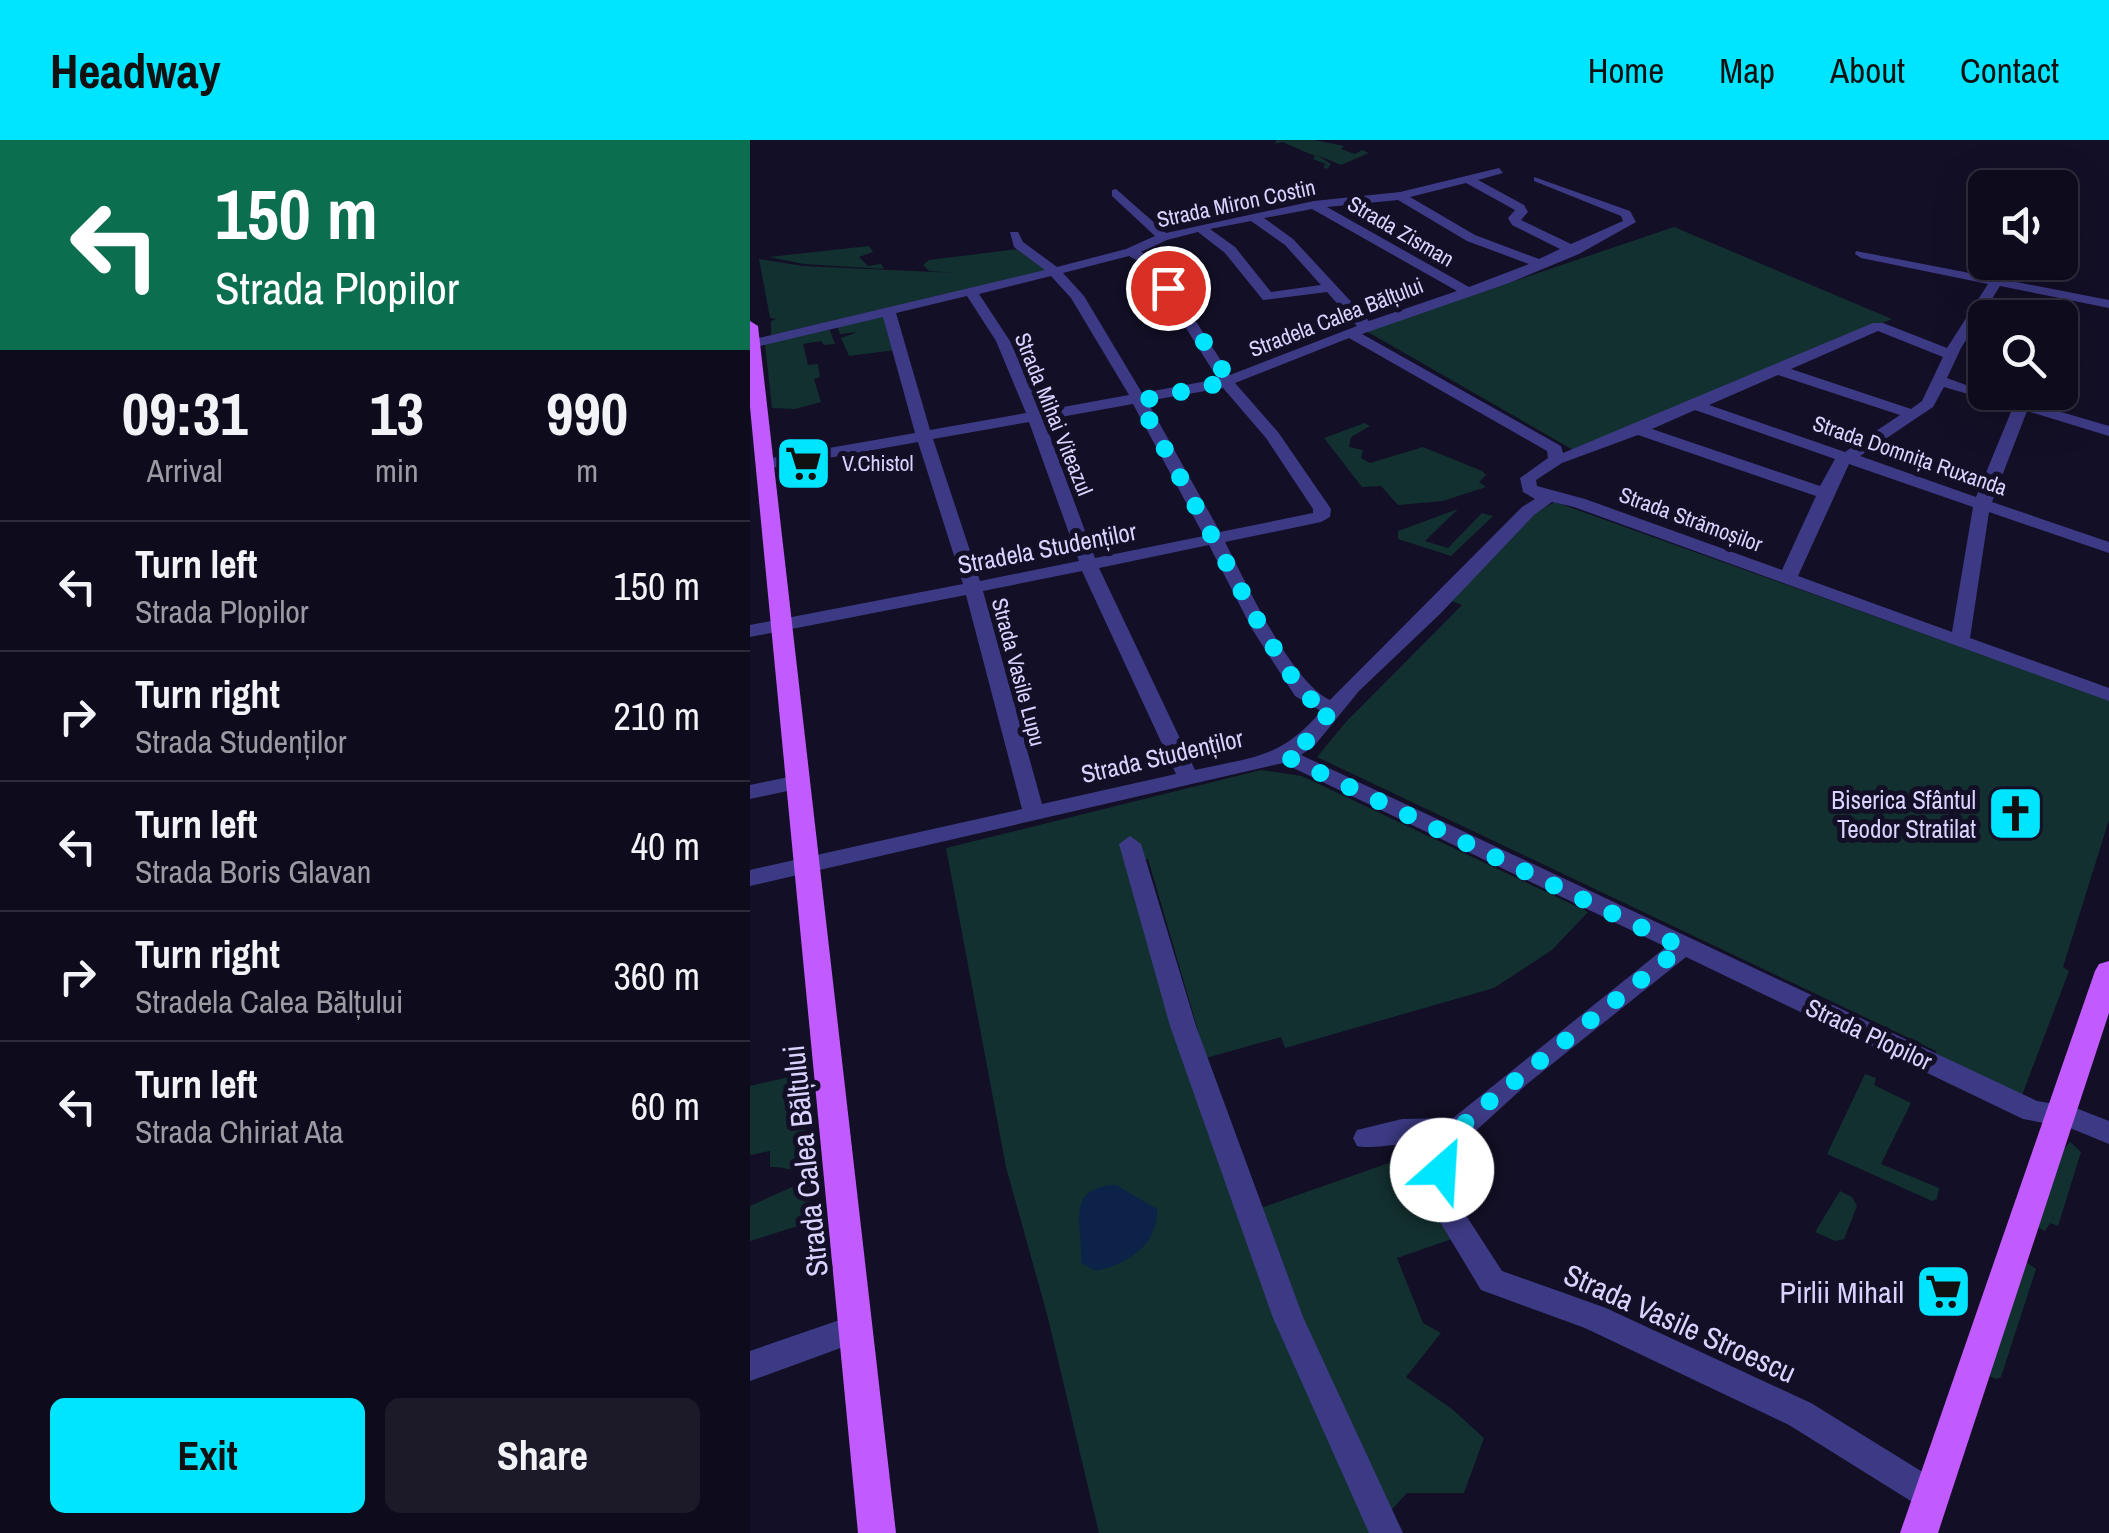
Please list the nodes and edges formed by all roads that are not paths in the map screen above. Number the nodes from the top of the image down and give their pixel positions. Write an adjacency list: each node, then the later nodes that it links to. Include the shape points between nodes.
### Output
1 (1499, 170): 3 (street, Strada Miron Costin)
2 (1538, 179): 11 (street, Stradela Calea Bălțului, via 1630,216 1626,225)
3 (1468, 180): 5 (street, Strada Miron Costin); 11 (street, via 1520,208 1516,222)
4 (1116, 193): 10 (street)
5 (1400, 196): 6 (street, Strada Miron Costin); 14 (street, via 1471,238)
6 (1314, 205): 7 (street, Strada Miron Costin); 19 (street, Strada Zisman)
7 (1254, 217): 8 (street, Strada Miron Costin); 17 (street, via 1289,242)
8 (1202, 229): 10 (street, Strada Miron Costin); 17 (street, via 1230,250 1268,297)
9 (1014, 236): 15 (street)
10 (1164, 237): 12 (street, Strada Miron Costin)
11 (1574, 251): 14 (street, Stradela Calea Bălțului)
12 (1131, 252): 15 (street, Strada Miron Costin); 28 (street, via 1152,263)
13 (1861, 254): 16 (street)
14 (1541, 264): 19 (street, Stradela Calea Bălțului)
15 (1054, 271): 18 (street, Strada Miron Costin); 31 (street, via 1078,296)
16 (1995, 283): 20 (street, via 2066,302); 26 (street)
17 (1330, 288): 23 (street)
18 (970, 292): 21 (street, Strada Miron Costin); 36 (street, Strada Mihai Viteazul, via 1006,348)
19 (1468, 292): 23 (street, Stradela Calea Bălțului)
20 (2109, 304)
21 (888, 312): 25 (street, Strada Miron Costin); 39 (street, Strada Vasile Lupu)
22 (750, 326): 24 (main road, Strada Calea Bălțului)
23 (1359, 330): 28 (street, Stradela Calea Bălțului); 42 (street, via 1545,442)
24 (750, 335): 25 (main road, Strada Calea Bălțului)
25 (751, 344): 40 (main road, Strada Calea Bălțului)
26 (1951, 355): 27 (street, via 1878,326); 29 (street)
27 (1780, 370): 32 (street); 35 (street)
28 (1230, 381): 31 (street, Stradela Calea Bălțului); 46 (street, Stradela Studenților, via 1322,510 1321,517)
29 (1940, 381): 30 (street); 35 (street, via 1928,404)
30 (1968, 387)
31 (1139, 401): 36 (street, Stradela Calea Bălțului); 46 (street)
32 (1695, 405): 37 (street); 41 (street, Strada Domnița Ruxanda)
33 (2020, 410): 45 (street)
34 (2054, 410): 38 (street)
35 (1912, 414): 41 (street)
36 (1034, 419): 39 (street, Stradela Calea Bălțului); 48 (street, Strada Mihai Viteazul)
37 (1639, 430): 42 (street); 43 (street)
38 (2109, 431)
39 (928, 437): 40 (street, Stradela Calea Bălțului); 50 (street, Strada Vasile Lupu)
40 (760, 455): 51 (main road, Strada Calea Bălțului)
41 (1847, 456): 43 (street); 45 (street, Strada Domnița Ruxanda)
42 (1556, 460): 44 (street, via 1528,478 1529,488)
43 (1823, 493): 49 (street)
44 (1549, 497): 49 (street, Strada Strămoșilor); 55 (street)
45 (1982, 505): 47 (street, Strada Domnița Ruxanda); 53 (street)
46 (1214, 539): 48 (street, Stradela Studenților); 55 (street, via 1304,696)
47 (2109, 548)
48 (1090, 567): 50 (street, Stradela Studenților); 57 (street, Strada Mihai Viteazul)
49 (1788, 578): 53 (street, Strada Strămoșilor)
50 (973, 588): 51 (street, Stradela Studenților); 60 (street, Strada Vasile Lupu)
51 (781, 626): 52 (street); 58 (main road, Strada Calea Bălțului)
52 (750, 631)
53 (1960, 640): 54 (street, Strada Strămoșilor)
54 (2109, 695)
55 (1332, 709): 56 (street)
56 (1285, 756): 57 (street, Strada Studenților); 64 (street, Strada Plopilor)
57 (1188, 777): 60 (street, Strada Studenților)
58 (798, 782): 59 (street); 62 (main road, Strada Calea Bălțului)
59 (750, 792)
60 (1034, 814): 62 (street, Strada Studenților)
61 (1130, 844): 74 (street, via 1183,1026 1288,1318)
62 (806, 866): 63 (street, Strada Studenților); 70 (main road, Strada Calea Bălțului)
63 (750, 878)
64 (1682, 947): 66 (street, Strada Plopilor, via 2033,1111); 67 (street)
65 (2109, 971): 66 (main road)
66 (2058, 1115): 68 (street, Strada Plopilor); 72 (main road)
67 (1459, 1129): 69 (street); 72 (street, Strada Vasile Stroescu, via 1444,1156 1442,1202 1492,1281 1596,1318 1800,1414)
68 (2109, 1132)
69 (1367, 1138)
70 (857, 1328): 71 (street); 73 (main road, Strada Calea Bălțului)
71 (750, 1366)
72 (1930, 1496): 75 (main road)
73 (877, 1533)
74 (1386, 1533)
75 (1919, 1533)

